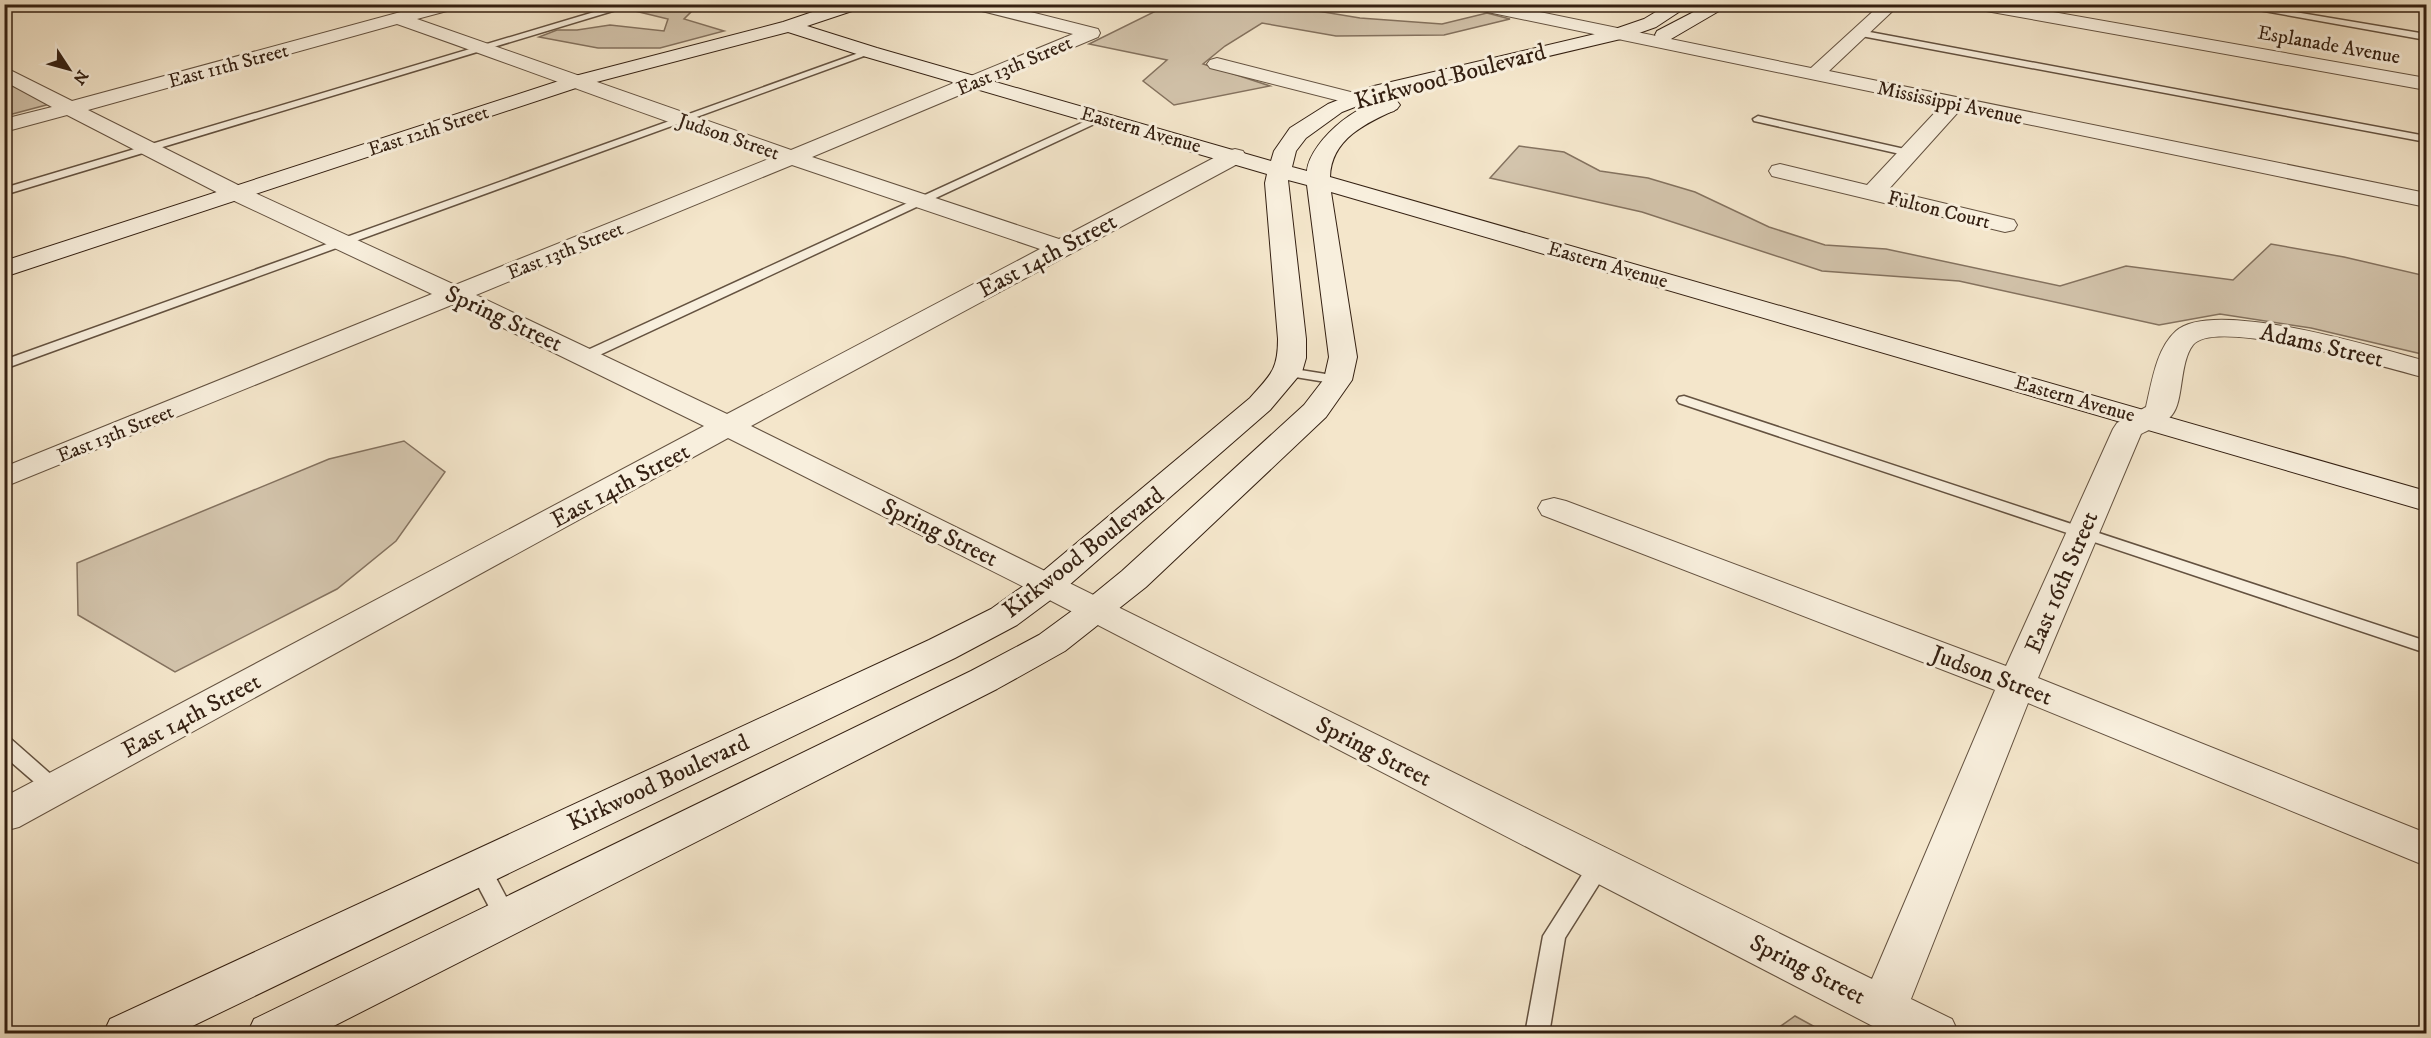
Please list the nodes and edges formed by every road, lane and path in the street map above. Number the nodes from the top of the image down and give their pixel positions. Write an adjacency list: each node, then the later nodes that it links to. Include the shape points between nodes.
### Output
1 (452, 4): 11 (street, East 11th Street)
2 (632, 4): 16 (lane)
3 (855, 4): 12 (street, East 12th Street)
4 (976, 4): 22 (street, East 13th Street, via 1091,33)
5 (1473, 4): 14 (street, Mississippi Avenue)
6 (1683, 4): 14 (street, Kirkwood Boulevard)
7 (1723, 4): 14 (street, Kirkwood Boulevard, via 1670,33)
8 (1892, 4): 13 (street)
9 (1975, 4): 23 (street, Esplanade Avenue)
10 (2229, 4): 15 (lane)
11 (399, 19): 16 (street, Judson Street); 26 (street, East 11th Street)
12 (789, 26): 17 (street, Eastern Avenue); 21 (street, East 12th Street)
13 (1859, 33): 20 (street); 31 (lane)
14 (1634, 37): 20 (street, Mississippi Avenue); 24 (street, Kirkwood Boulevard, via 1413,81)
15 (2427, 37)
16 (484, 48): 21 (street, Judson Street); 32 (lane)
17 (870, 52): 22 (street, Eastern Avenue); 29 (lane)
18 (1217, 64): 24 (street)
19 (6, 65): 26 (street, Spring Street)
20 (1815, 74): 25 (street, Mississippi Avenue)
21 (578, 81): 29 (street, Judson Street); 40 (street, East 12th Street)
22 (976, 82): 27 (street, Eastern Avenue); 35 (street, East 13th Street)
23 (2427, 84)
24 (1372, 103): 36 (street, Kirkwood Boulevard, via 1335,108 1298,133 1285,151); 38 (street, Kirkwood Boulevard, via 1326,147)
25 (1955, 103): 33 (street, Fulton Court); 43 (street, Mississippi Avenue)
26 (70, 108): 30 (street, East 11th Street); 32 (street, Spring Street)
27 (1101, 117): 34 (street, Eastern Avenue); 42 (lane)
28 (1758, 119): 33 (lane)
29 (681, 120): 35 (street, Judson Street); 45 (lane)
30 (4, 126)
31 (2427, 139)
32 (148, 150): 39 (lane); 40 (street, Spring Street)
33 (1909, 153): 41 (street, Fulton Court)
34 (1235, 156): 36 (street, Eastern Avenue); 46 (street, East 14th Street)
35 (792, 157): 42 (street, Judson Street); 48 (street, East 13th Street)
36 (1279, 169): 38 (street, Eastern Avenue); 53 (street, Kirkwood Boulevard, via 1276,183 1292,339)
37 (1780, 171): 41 (street, Fulton Court)
38 (1318, 180): 54 (street, Kirkwood Boulevard, via 1342,341); 56 (street, Eastern Avenue)
39 (4, 192)
40 (236, 193): 45 (street, Spring Street); 47 (street, East 12th Street)
41 (1872, 193): 44 (street, Fulton Court)
42 (921, 200): 46 (street, Judson Street); 50 (lane)
43 (2427, 200)
44 (2006, 225)
45 (342, 242): 48 (street, Spring Street); 51 (lane)
46 (1061, 248): 57 (street, East 14th Street)
47 (4, 269)
48 (455, 295): 50 (street, Spring Street); 58 (street, East 13th Street)
49 (2216, 328): 52 (street, Adams Street, via 2257,329); 56 (street, East 16th Street, via 2192,332 2180,342 2170,365 2160,411)
50 (586, 356): 57 (street, Spring Street)
51 (4, 365)
52 (2427, 369)
53 (1288, 372): 54 (lane); 62 (street, Kirkwood Boulevard, via 1260,404)
54 (1338, 380): 63 (street, Kirkwood Boulevard, via 1315,411)
55 (1684, 400): 61 (lane)
56 (2147, 419): 59 (street, Eastern Avenue); 61 (street, East 16th Street, via 2128,429)
57 (727, 428): 62 (street, Spring Street); 67 (street, East 14th Street)
58 (4, 478)
59 (2427, 501)
60 (1554, 508): 65 (street, Judson Street)
61 (2082, 532): 64 (lane); 65 (street, East 16th Street)
62 (1048, 585): 63 (street, Spring Street); 71 (street, Kirkwood Boulevard, via 1004,617 942,649)
63 (1097, 610): 70 (street, Spring Street); 72 (street, Kirkwood Boulevard, via 1052,644 984,680)
64 (2427, 647)
65 (2017, 684): 69 (street, Judson Street); 73 (street, East 16th Street)
66 (4, 744): 67 (lane)
67 (55, 789): 68 (street, East 14th Street)
68 (4, 816)
69 (2427, 850)
70 (1600, 865): 73 (street, Spring Street); 76 (lane, via 1554,936)
71 (479, 867): 72 (lane); 74 (street, Kirkwood Boulevard)
72 (505, 916): 75 (street, Kirkwood Boulevard)
73 (1884, 1007): 77 (street, Spring Street)
74 (127, 1034)
75 (272, 1034)
76 (1537, 1034)
77 (1935, 1034)

